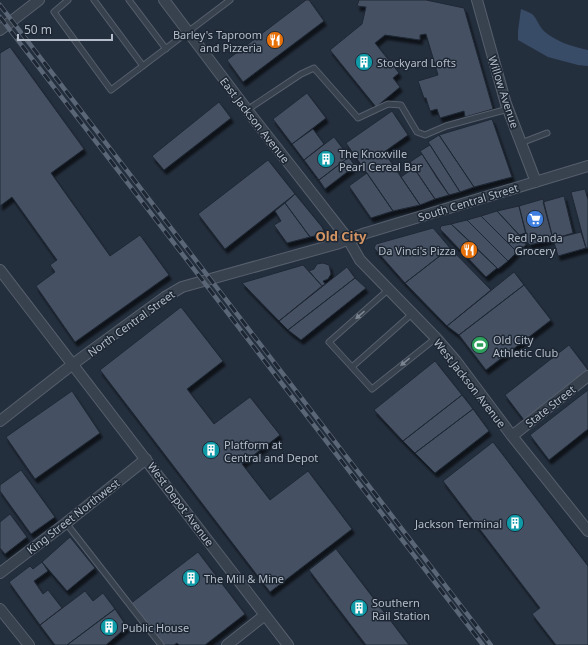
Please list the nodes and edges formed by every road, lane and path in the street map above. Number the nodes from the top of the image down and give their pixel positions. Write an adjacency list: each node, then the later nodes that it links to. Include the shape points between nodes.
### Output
1 (39, 0): 8 (street)
2 (68, 0): 11 (lane, via 54,12 111,90)
3 (94, 0): 11 (lane)
4 (129, 0): 10 (lane)
5 (164, 0): 9 (street, East Jackson Avenue)
6 (230, 0): 9 (lane)
7 (477, 0): 12 (street, Willow Avenue)
8 (0, 30)
9 (188, 32): 10 (lane); 13 (street, East Jackson Avenue)
10 (166, 49): 11 (lane)
11 (143, 66)
12 (508, 109): 13 (lane, via 446,126 425,135 417,132 401,105 388,104 358,118 314,68); 15 (street, Willow Avenue)
13 (247, 110): 18 (street, East Jackson Avenue)
14 (547, 133): 15 (lane)
15 (521, 143): 17 (street, Willow Avenue)
16 (588, 166): 17 (street, South Central Street)
17 (536, 182): 18 (street, South Central Street)
18 (348, 239): 20 (street, West Jackson Avenue, via 360,260); 23 (street, North Central Street, via 182,287)
19 (0, 270): 23 (street, West Depot Avenue)
20 (389, 289): 21 (street, West Jackson Avenue); 24 (lane, one-way to 24, via 328,342)
21 (412, 313): 22 (street, West Jackson Avenue); 24 (lane)
22 (436, 338): 24 (lane, one-way to 24, via 372,389); 27 (street, West Jackson Avenue)
23 (73, 364): 26 (street, North Central Street); 28 (street, West Depot Avenue)
24 (352, 367)
25 (588, 376): 27 (street, State Street)
26 (0, 421)
27 (512, 436): 30 (street, West Jackson Avenue)
28 (146, 459): 29 (street, King Street Northwest); 33 (street, West Depot Avenue)
29 (66, 522): 31 (street, King Street Northwest); 35 (lane)
30 (588, 531)
31 (0, 573)
32 (0, 609): 34 (street)
33 (265, 615): 36 (street); 37 (street, West Depot Avenue)
34 (29, 645)
35 (161, 645)
36 (227, 645)
37 (288, 645)

